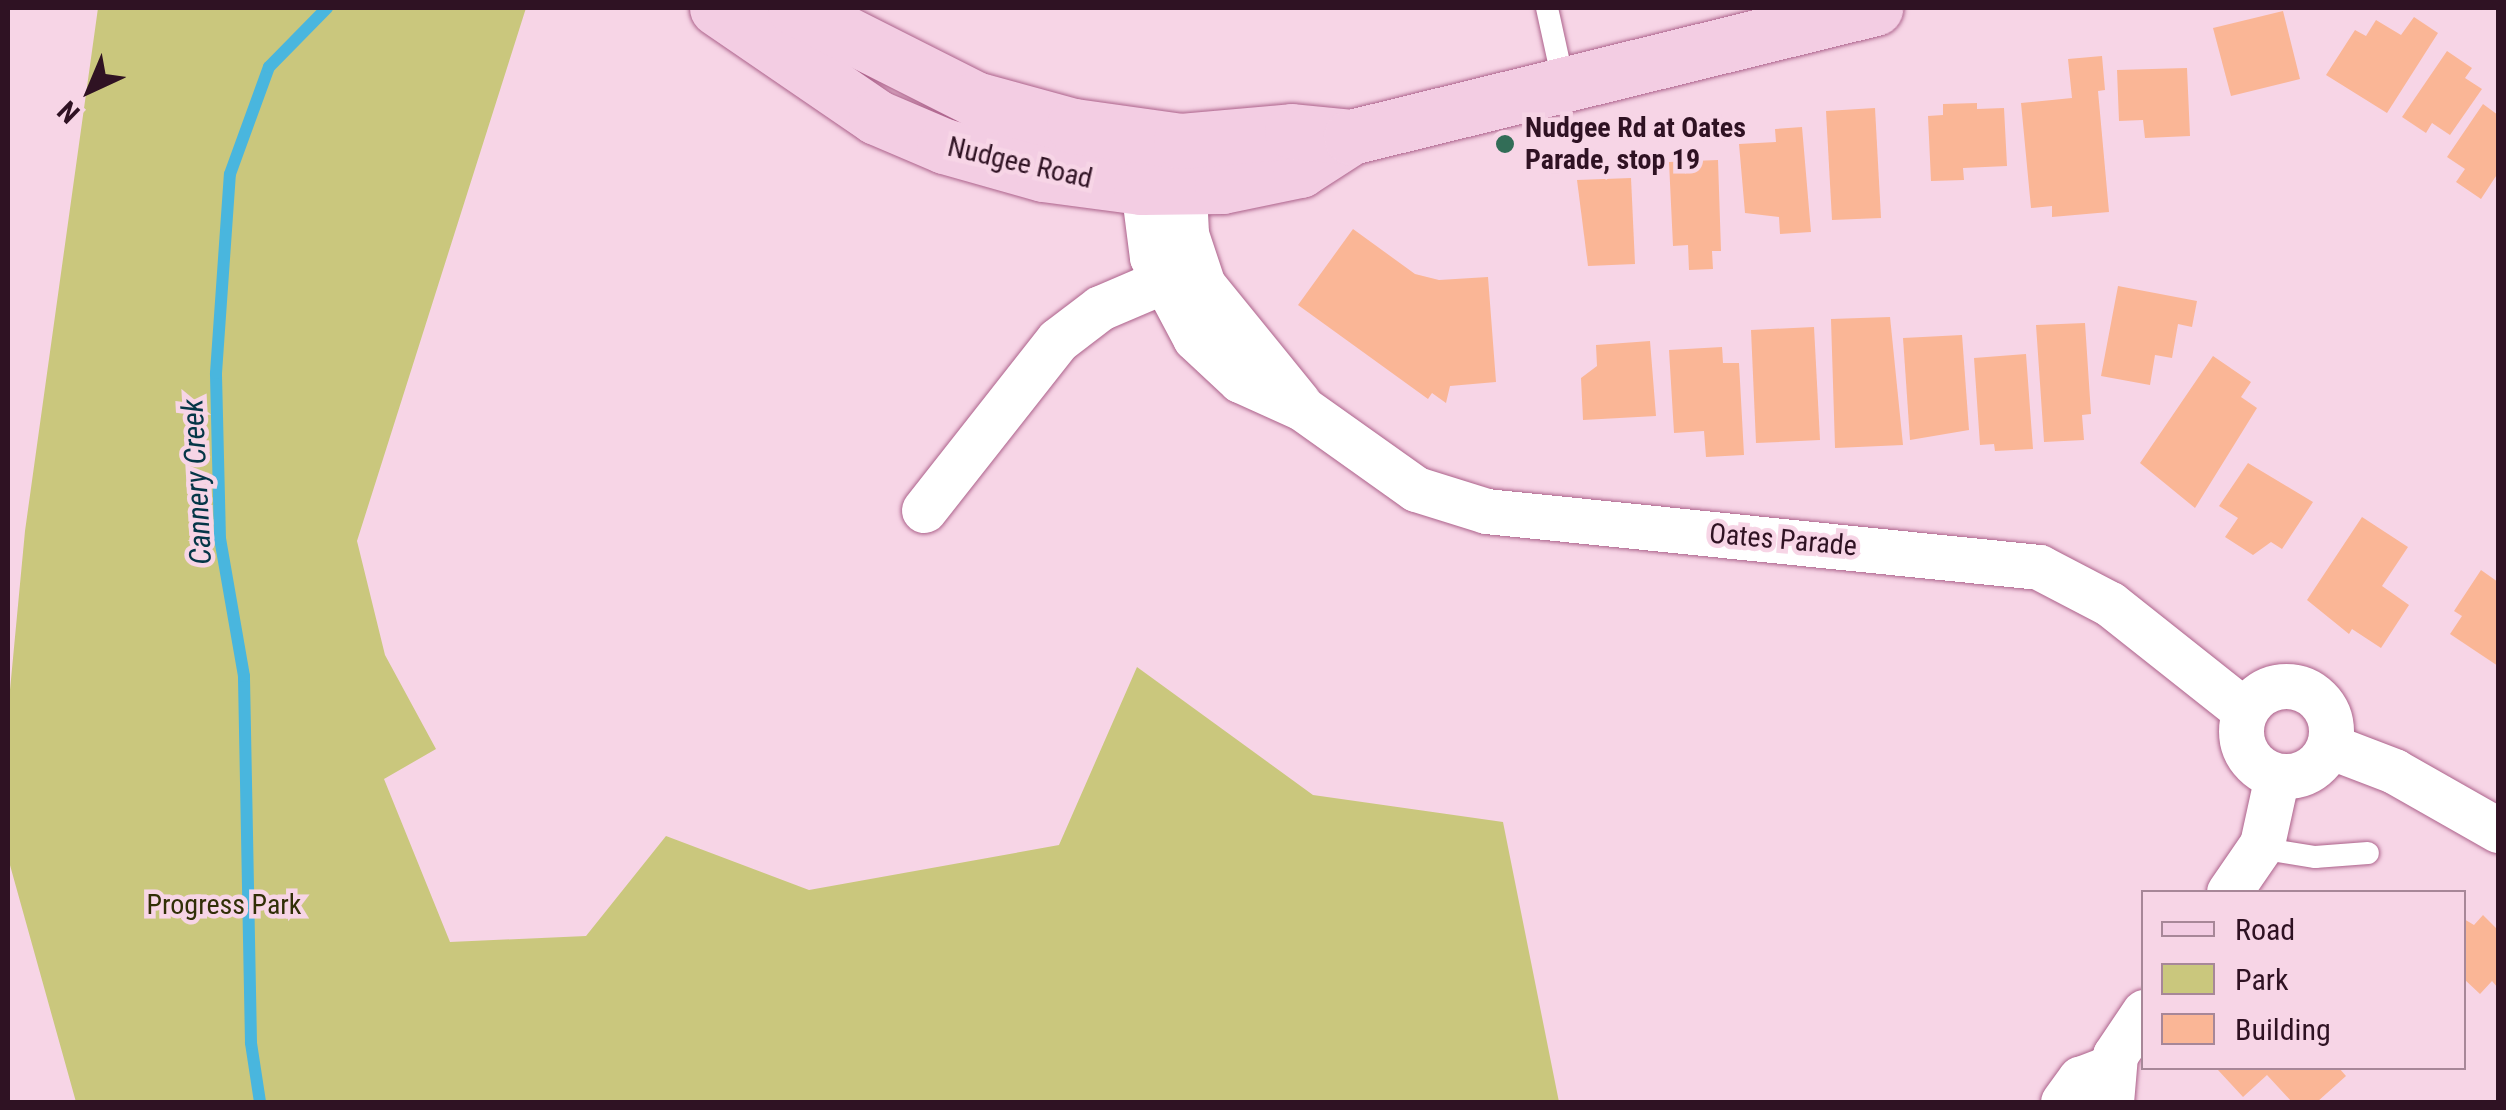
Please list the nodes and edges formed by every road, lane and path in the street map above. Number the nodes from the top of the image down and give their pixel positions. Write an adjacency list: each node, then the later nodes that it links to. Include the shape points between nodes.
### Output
1 (716, 8): 6 (main road, Nudgee Road, via 815,80 944,146 1043,174)
2 (795, 8): 6 (main road, Nudgee Road, via 946,88)
3 (1546, 8): 5 (lane)
4 (1875, 8): 5 (main road, Nudgee Road)
5 (1564, 85): 6 (main road, Nudgee Road, via 1351,137 1300,170)
6 (1161, 164): 7 (street, Oates Parade); 8 (street, Oates Parade, via 1203,285)
7 (1161, 282): 8 (street, Oates Parade, via 1178,316 1216,360 1240,380); 9 (street, via 1100,308 1058,340)
8 (1302, 408): 10 (street, Oates Parade, via 1416,489 1459,506 2039,567 2110,604)
9 (924, 510)
10 (2245, 711): 11 (street, via 2267,690 2310,693 2329,717); 12 (street, via 2246,751)
11 (2329, 746): 12 (street, via 2314,768); 13 (street, via 2394,770)
12 (2277, 776): 14 (street)
13 (2498, 830)
14 (2259, 848): 15 (lane, via 2315,857); 16 (street)
15 (2368, 853)
16 (2230, 890)
17 (2141, 1019): 18 (street)
18 (2111, 1085): 19 (street, via 2080,1079)
19 (2063, 1102)

